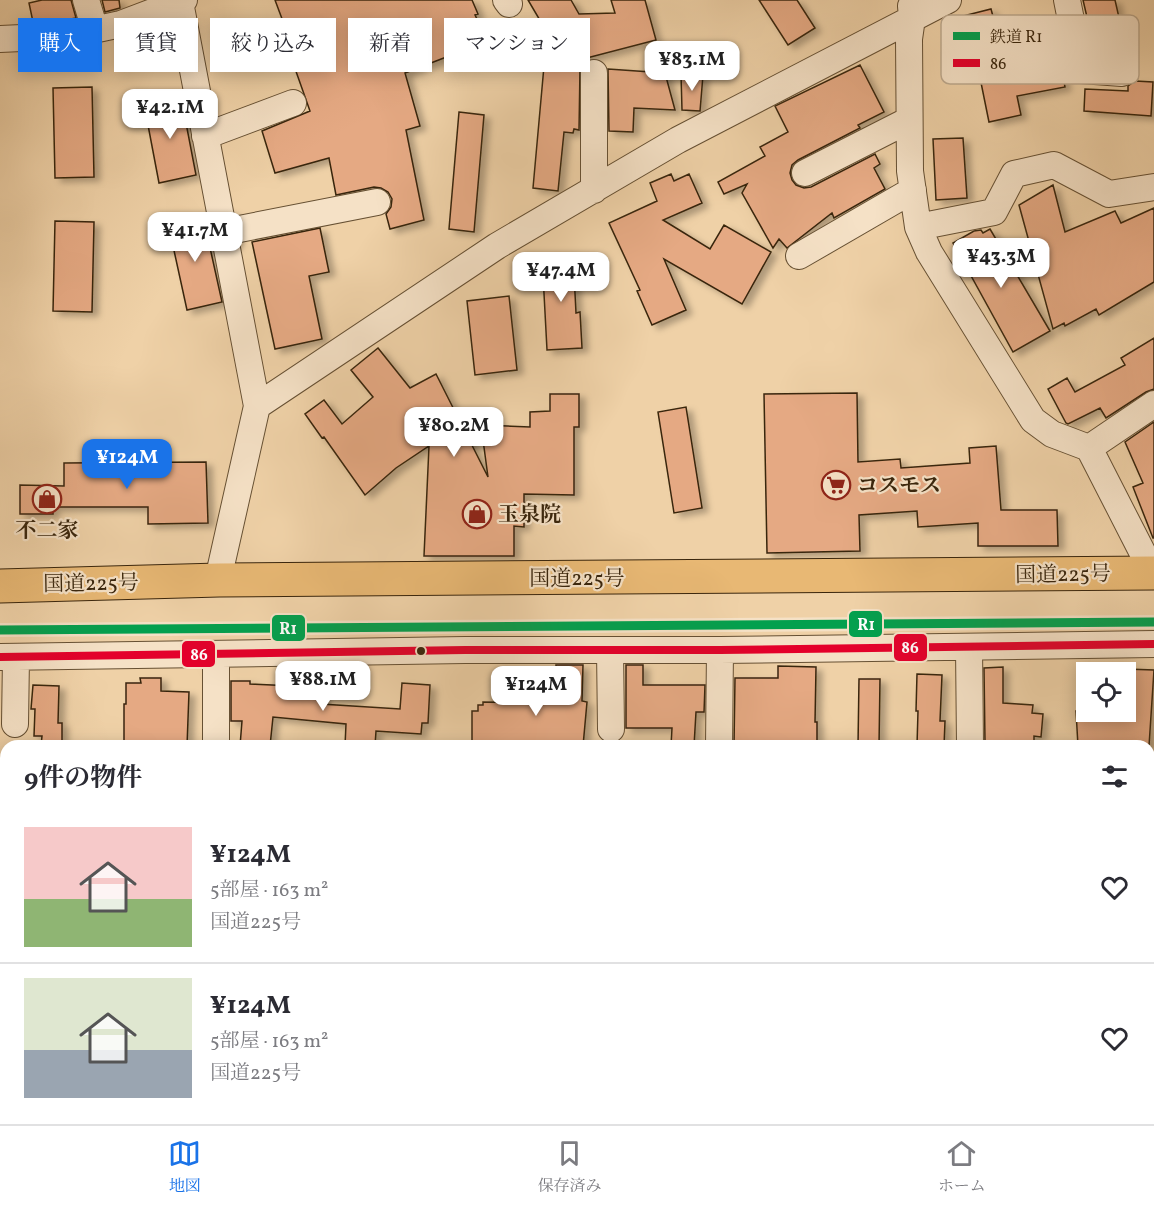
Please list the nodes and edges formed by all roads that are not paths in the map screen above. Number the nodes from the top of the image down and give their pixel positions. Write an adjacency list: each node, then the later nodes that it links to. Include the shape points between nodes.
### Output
1 (86, 0): 8 (street)
2 (948, 0): 6 (street)
3 (1068, 0): 7 (street)
4 (182, 1): 5 (street); 15 (street)
5 (153, 6): 9 (street, via 121,24)
6 (911, 9): 14 (street); 18 (street)
7 (1071, 15)
8 (91, 18)
9 (102, 28)
10 (18, 38): 11 (street)
11 (0, 39)
12 (594, 73): 18 (street)
13 (293, 103): 15 (street)
14 (909, 120): 16 (street); 19 (street)
15 (205, 136): 22 (street)
16 (805, 172)
17 (1154, 188): 21 (street, via 1109,194 1054,165 1014,174 994,212)
18 (594, 190): 25 (street, via 497,246)
19 (913, 190): 21 (street); 23 (street)
20 (377, 202): 22 (street)
21 (918, 227): 26 (street, via 929,252 1033,420 1052,434)
22 (224, 232): 25 (street)
23 (800, 256)
24 (1154, 404): 26 (street)
25 (257, 406): 28 (street)
26 (1089, 448): 27 (street)
27 (1154, 573): 28 (highway, 国道225号)
28 (219, 580): 29 (highway, 国道225号)
29 (0, 586)
30 (1154, 644): 31 (street)
31 (969, 647): 33 (street); 40 (street)
32 (610, 650): 33 (street); 34 (street); 37 (street)
33 (720, 650): 39 (street)
34 (216, 655): 35 (street); 38 (street)
35 (8, 657): 36 (street)
36 (15, 723)
37 (611, 729)
38 (216, 740)
39 (719, 740)
40 (970, 740)

